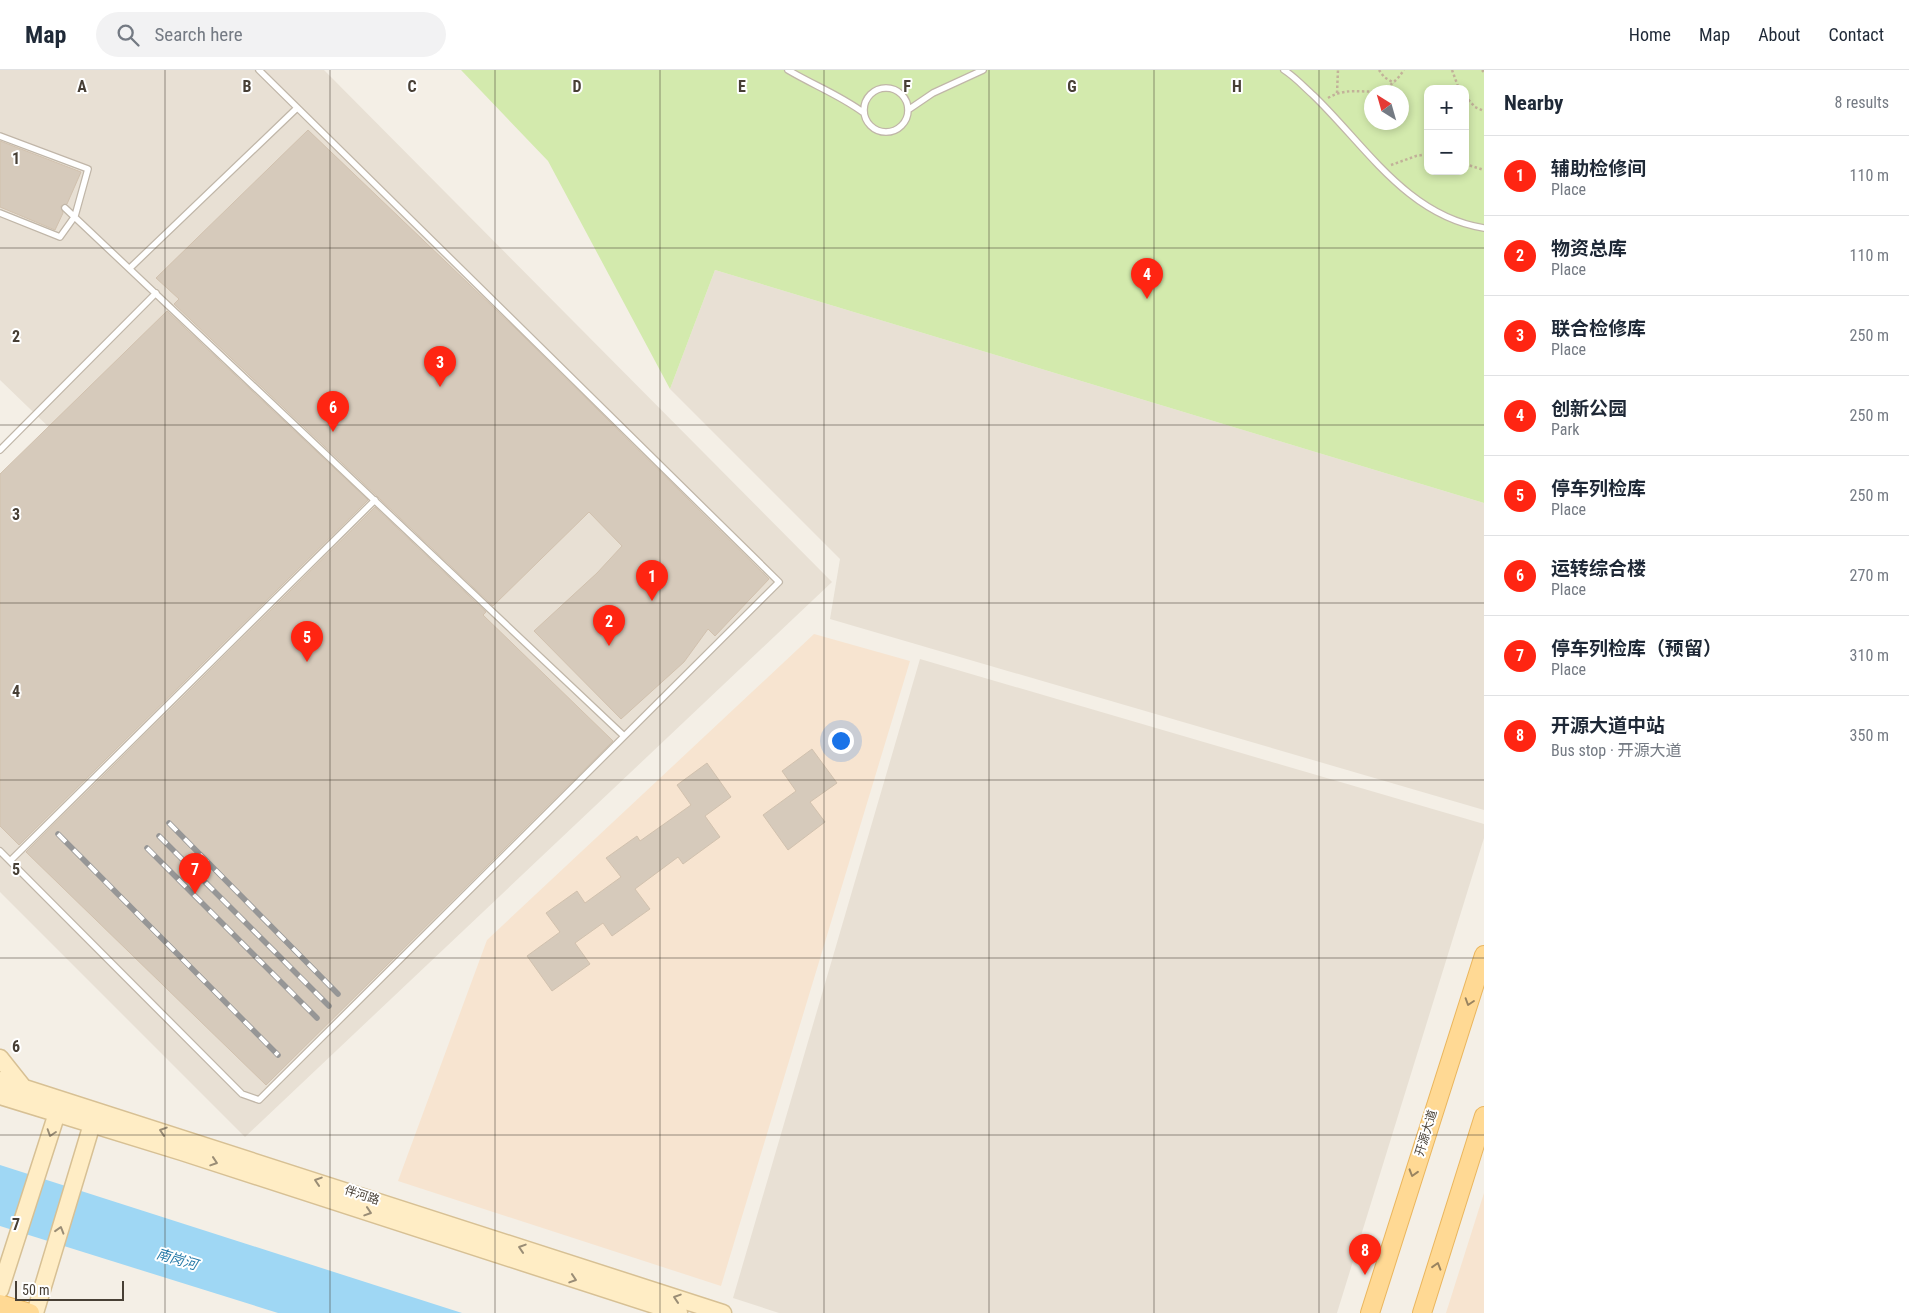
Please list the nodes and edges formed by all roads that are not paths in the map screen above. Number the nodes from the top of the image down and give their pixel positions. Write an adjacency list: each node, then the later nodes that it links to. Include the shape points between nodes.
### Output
1 (259, 70): 5 (lane)
2 (788, 70): 7 (lane, via 844,98)
3 (983, 70): 6 (lane, via 933,93)
4 (1284, 70): 12 (lane, via 1320,102 1411,196 1442,217)
5 (297, 108): 13 (lane); 17 (lane, via 779,582)
6 (908, 110): 7 (lane, via 907,117 898,128 884,132 870,126); 7 (lane, via 903,96 891,88 884,88 877,89 866,99)
7 (864, 113)
8 (0, 136): 11 (lane, via 88,169)
9 (65, 208): 11 (lane)
10 (0, 213): 11 (lane, via 60,237)
11 (75, 216): 13 (lane)
12 (1484, 228)
13 (130, 268): 14 (lane)
14 (156, 294): 15 (lane); 16 (lane)
15 (0, 450)
16 (374, 500): 17 (lane); 19 (lane)
17 (624, 736): 19 (lane, via 259,1100 242,1094)
18 (0, 851): 19 (lane)
19 (10, 861)
20 (1484, 955): 35 (main road, 开源大道, one-way to 35)
21 (0, 1058): 23 (street)
22 (0, 1080): 23 (street, 伴河路)
23 (23, 1087): 25 (street, 伴河路)
24 (0, 1096): 26 (street, 伴河路)
25 (80, 1104): 26 (street); 28 (street); 34 (street, 伴河路, one-way to 25)
26 (57, 1113): 28 (street, 伴河路); 29 (street, one-way to 29)
27 (1484, 1116): 36 (main road, one-way to 27)
28 (92, 1124): 32 (street, one-way to 28); 33 (street, 伴河路, one-way to 33)
29 (0, 1290)
30 (0, 1304): 31 (main road)
31 (30, 1313)
32 (34, 1313)
33 (679, 1313)
34 (723, 1313)
35 (1370, 1313)
36 (1422, 1313)

